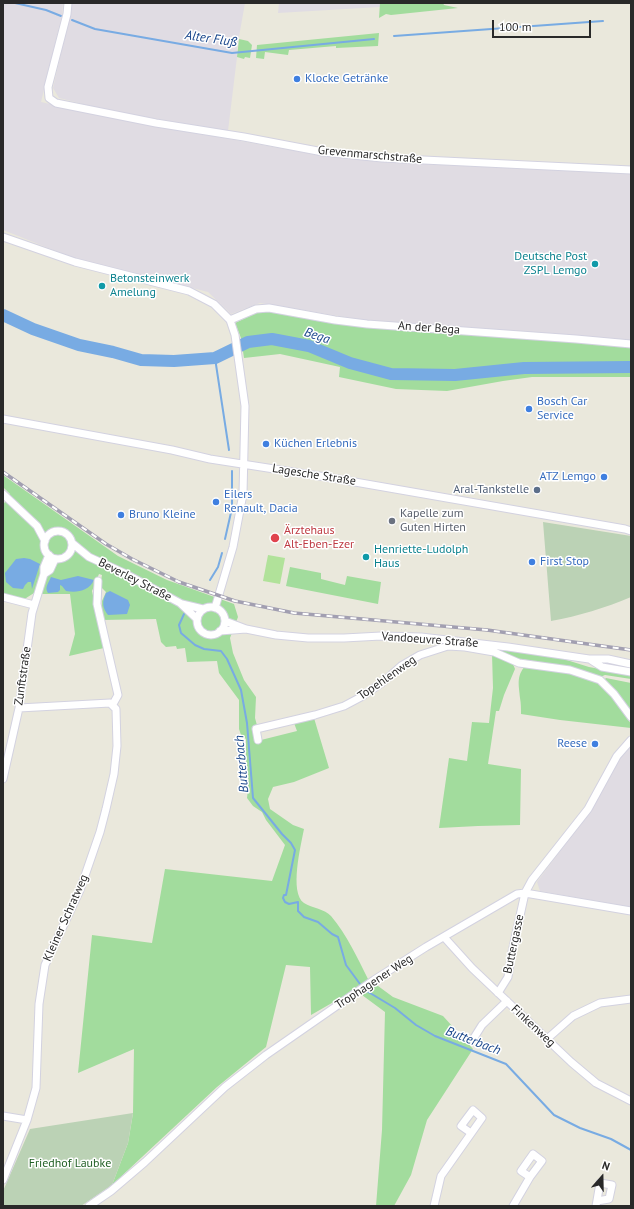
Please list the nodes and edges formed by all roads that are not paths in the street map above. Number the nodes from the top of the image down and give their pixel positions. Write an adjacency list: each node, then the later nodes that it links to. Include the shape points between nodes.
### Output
1 (68, 3): 2 (street, Grevenmarschstraße, via 48,87 49,98 56,103 323,152 382,158)
2 (631, 170)
3 (3, 237): 4 (street, via 75,262 189,291 214,304)
4 (230, 320): 5 (street, An der Bega, via 256,309 269,308 367,324); 7 (street, via 235,335 244,406)
5 (631, 344)
6 (3, 419): 7 (street, Lagesche Straße)
7 (244, 464): 10 (street, Lagesche Straße); 21 (street, via 242,506)
8 (3, 494): 9 (street)
9 (37, 526): 11 (street); 12 (street)
10 (629, 529)
11 (54, 532): 12 (street); 13 (street, Beverley Straße, via 66,533)
12 (45, 541): 15 (street, via 45,549)
13 (72, 543): 14 (street); 16 (street, Beverley Straße)
14 (68, 555): 15 (street, Beverley Straße, via 62,558); 16 (street, Beverley Straße)
15 (52, 557): 20 (street, Zunftstraße, via 44,567)
16 (89, 557): 19 (street, Beverley Straße, via 124,572)
17 (98, 581): 30 (street, Kleiner Schratweg, via 98,604 118,695)
18 (3, 597): 20 (street)
19 (180, 603): 22 (street, Beverley Straße); 23 (street, Beverley Straße)
20 (34, 605): 31 (street, Zunftstraße)
21 (215, 608): 22 (street, Beverley Straße); 24 (street, via 221,611)
22 (204, 609): 23 (street)
23 (197, 619): 26 (street, Beverley Straße, via 204,633)
24 (225, 621): 25 (street, Vandoeuvre Straße); 26 (street)
25 (246, 629): 26 (street, Vandoeuvre Straße); 27 (street, Vandoeuvre Straße, via 308,638 421,637)
26 (220, 631)
27 (589, 659): 28 (street, Vandoeuvre Straße, via 608,659); 29 (street, Vandoeuvre Straße, via 602,667)
28 (631, 664)
29 (631, 672)
30 (113, 704): 31 (street, via 107,702); 47 (street, Kleiner Schratweg, via 116,709 117,740 114,774 100,832 80,890 45,965 39,1004 36,1088)
31 (19, 708): 35 (street, Zunftstraße)
32 (631, 717): 33 (street, Topehlenweg, via 600,680 570,670 519,663 494,652 448,646 413,659 361,697 344,706 256,729)
33 (258, 740)
34 (631, 740): 37 (street, via 617,756 588,809 532,880)
35 (5, 762): 36 (street, Zunftstraße)
36 (3, 779)
37 (525, 894): 38 (street); 39 (street, Trophagener Weg, via 517,894); 40 (street, Buttergasse, via 508,977)
38 (631, 911)
39 (444, 937): 40 (street, Finkenweg); 51 (street, Trophagener Weg, via 374,980 266,1054 226,1087 145,1162 111,1191)
40 (498, 993): 42 (street, Finkenweg)
41 (631, 999): 44 (street, via 600,1003 573,1016)
42 (506, 1001): 43 (street, via 482,1025); 44 (street, Finkenweg)
43 (472, 1040)
44 (547, 1040): 45 (street, Finkenweg, via 596,1083)
45 (631, 1102)
46 (3, 1116): 47 (street)
47 (27, 1120): 50 (street, Kleiner Schratweg)
48 (471, 1133): 52 (street, via 441,1176)
49 (530, 1177): 53 (street)
50 (3, 1180)
51 (88, 1206)
52 (434, 1206)
53 (513, 1206)

